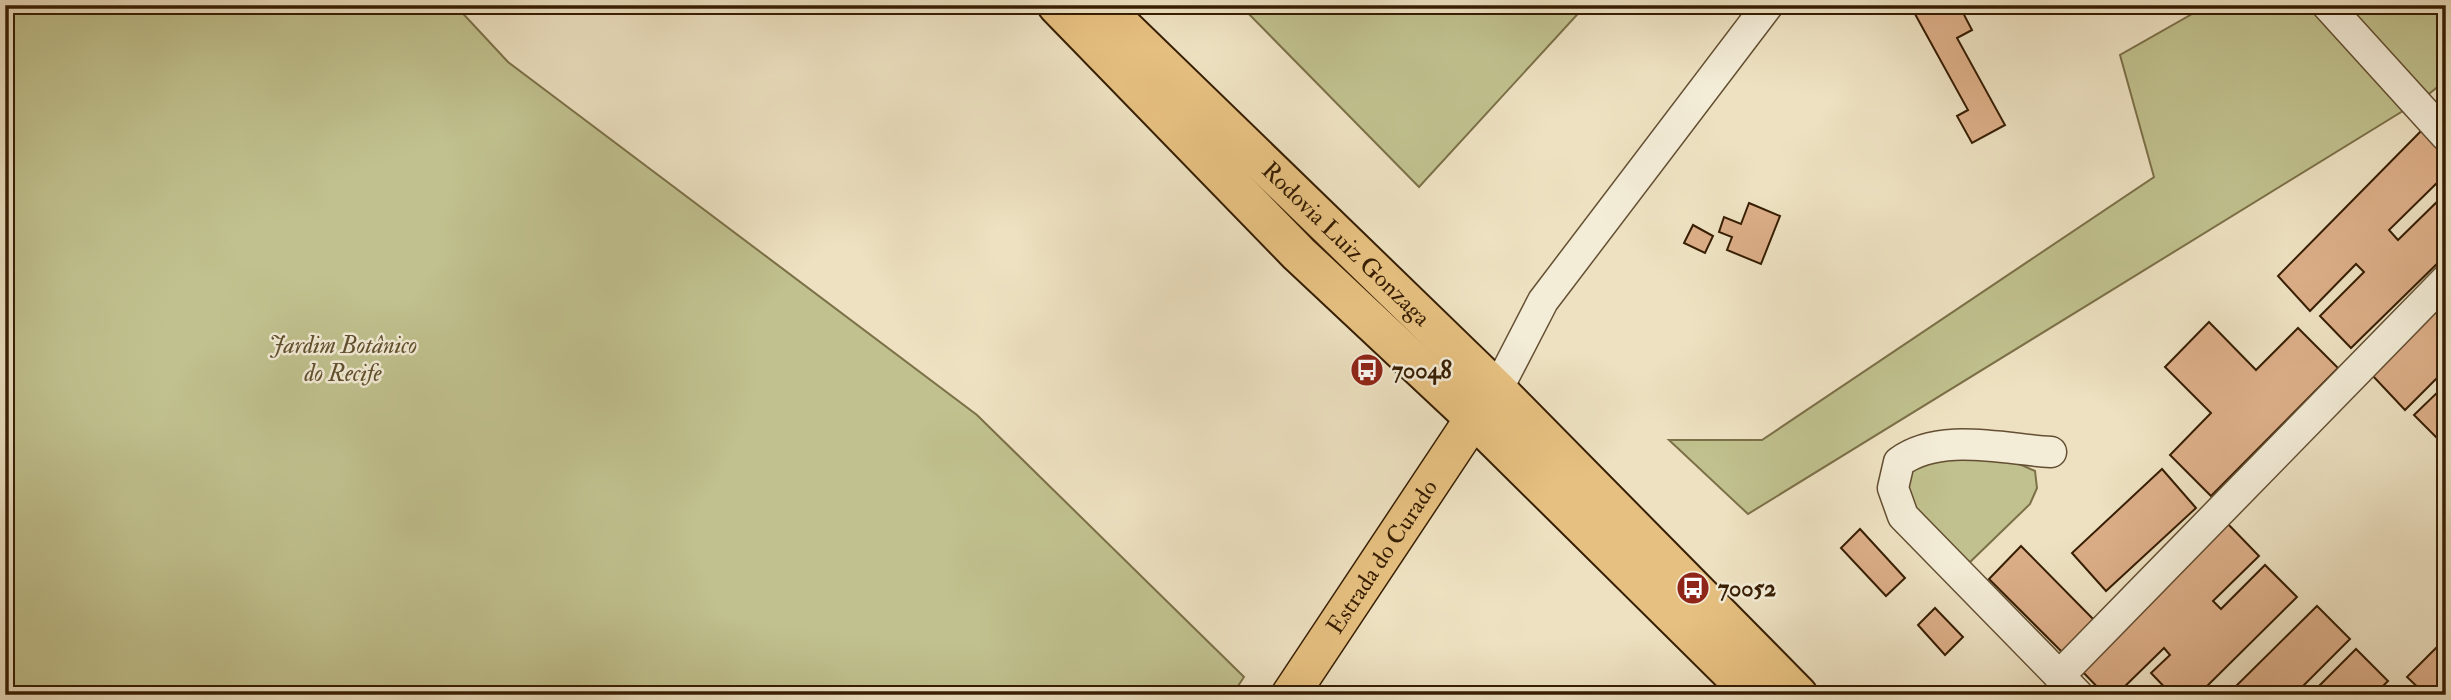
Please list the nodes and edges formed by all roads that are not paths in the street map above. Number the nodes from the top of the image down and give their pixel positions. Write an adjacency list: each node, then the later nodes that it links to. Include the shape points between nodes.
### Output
1 (1057, 5): 7 (highway, Rodovia Luiz Gonzaga, via 1299,254)
2 (1100, 5): 7 (highway, Rodovia Luiz Gonzaga)
3 (1768, 5): 7 (lane, via 1543,301)
4 (2328, 5): 5 (lane)
5 (2440, 120)
6 (2446, 280): 9 (lane)
7 (1486, 404): 10 (main road, Estrada do Curado); 11 (highway, Rodovia Luiz Gonzaga); 12 (highway, Rodovia Luiz Gonzaga)
8 (2051, 452): 9 (lane, via 1940,444 1913,452 1899,462 1893,488 1903,516)
9 (2069, 685)
10 (1290, 695)
11 (1754, 695)
12 (1798, 695)

